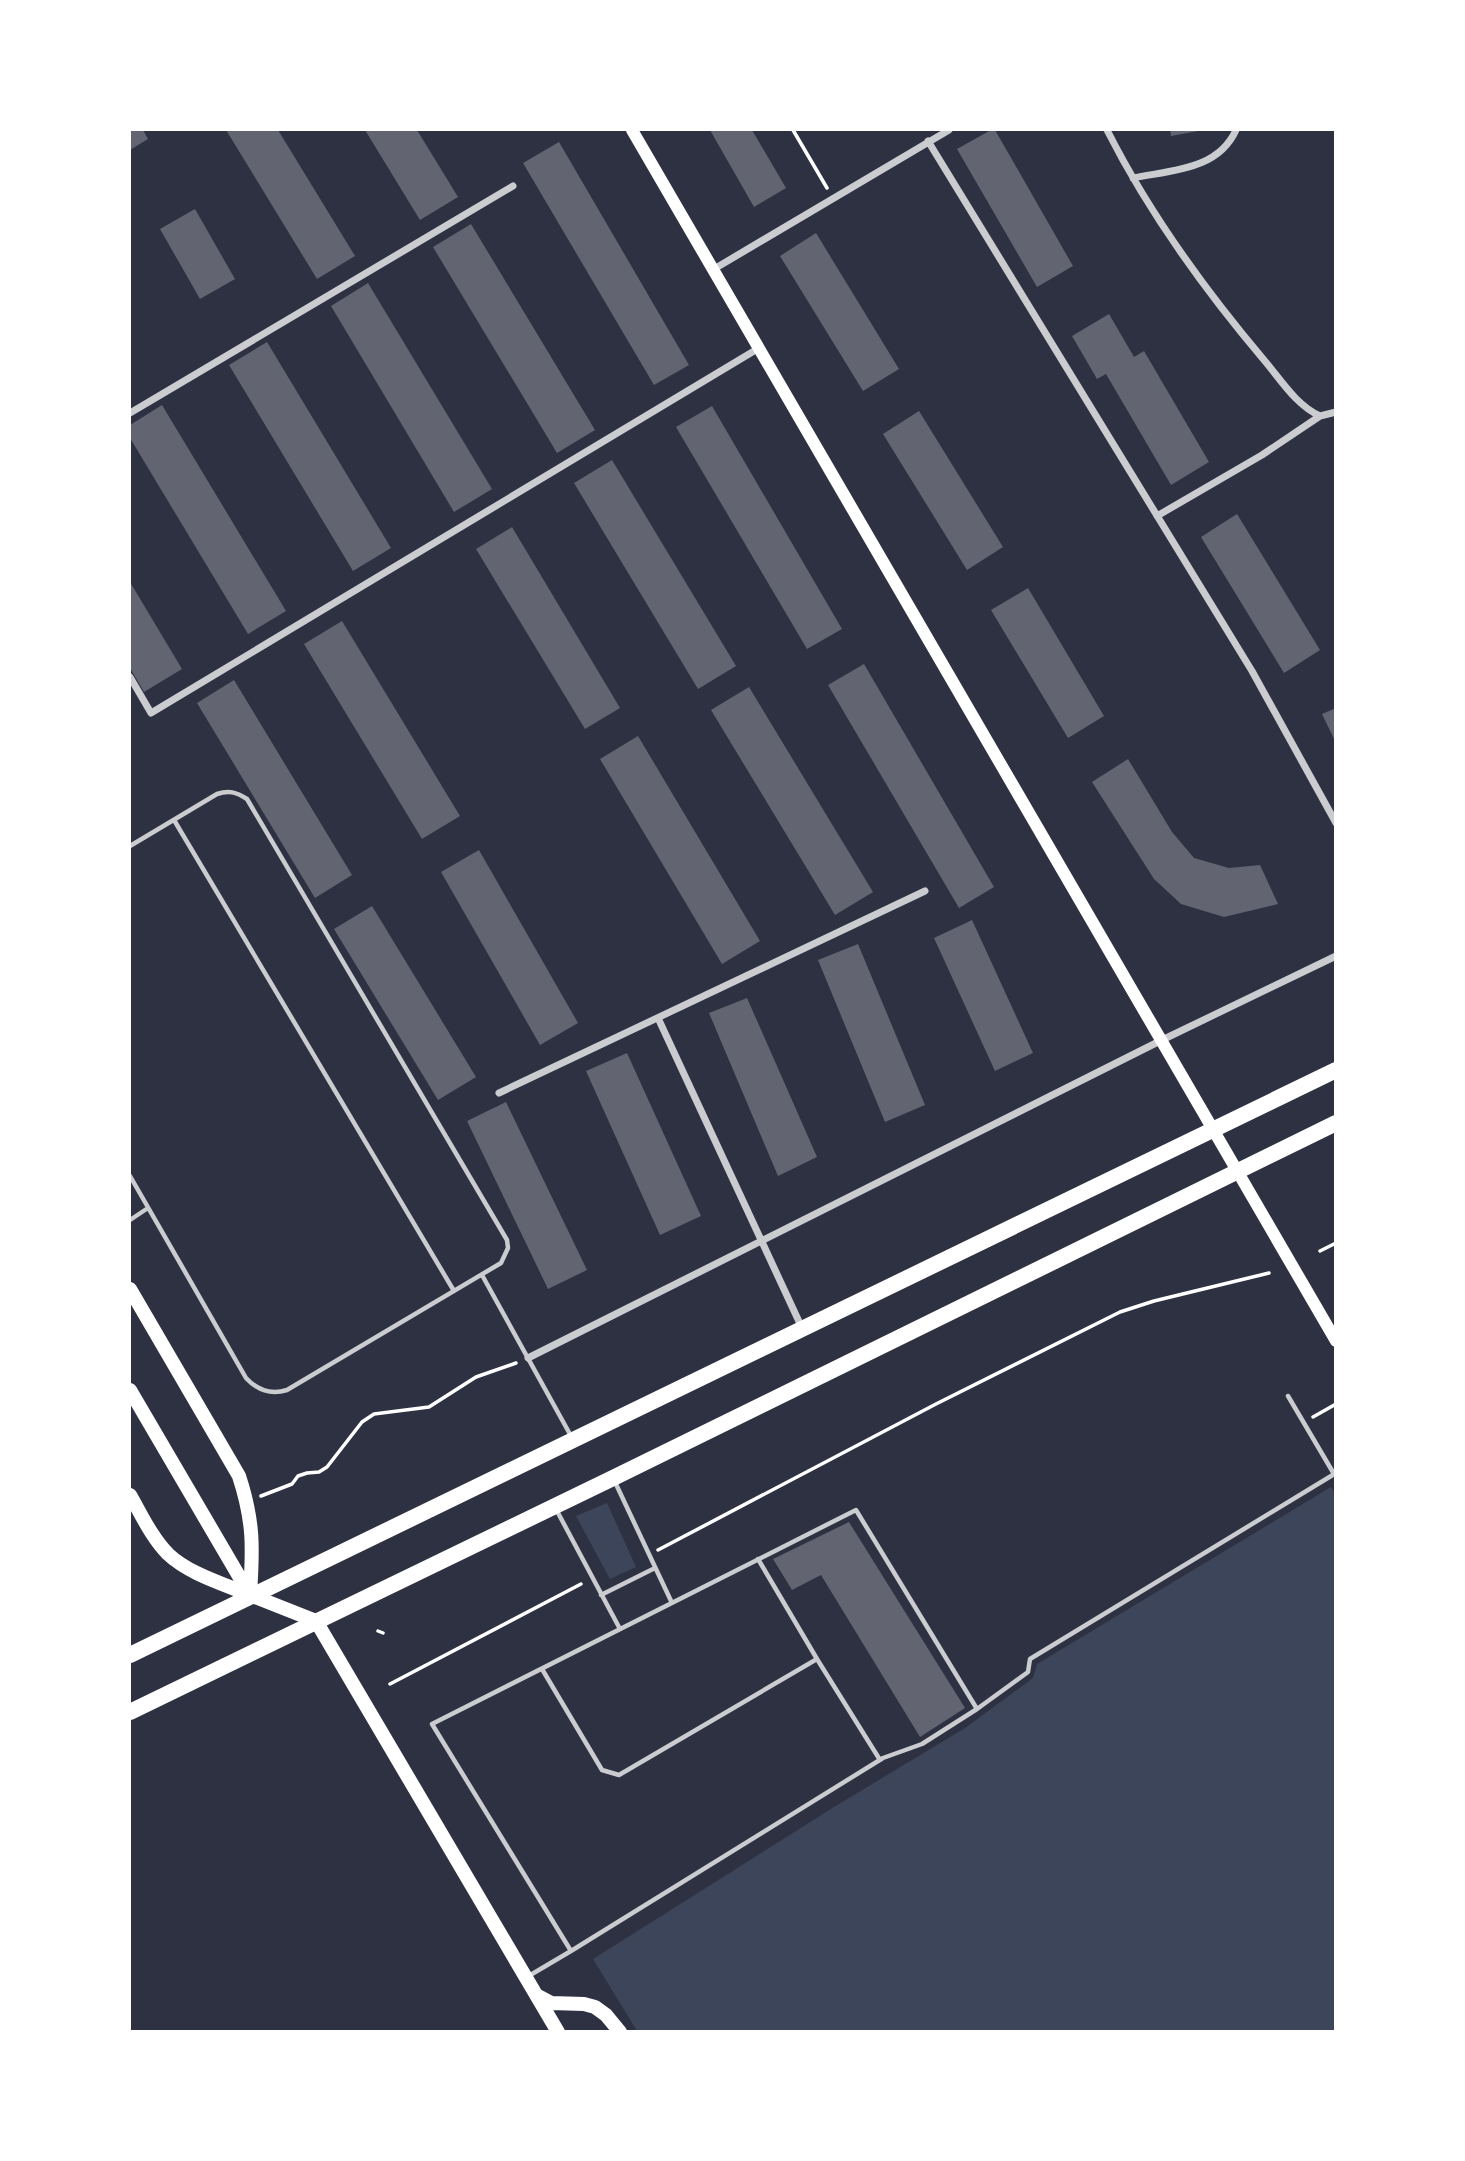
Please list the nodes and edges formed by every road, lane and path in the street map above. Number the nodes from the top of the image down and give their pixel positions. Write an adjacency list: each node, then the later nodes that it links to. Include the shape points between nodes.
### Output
1 (632, 130): 10 (main road)
2 (793, 130): 9 (path)
3 (948, 130): 6 (street)
4 (1107, 130): 7 (street)
5 (1236, 130): 7 (street, via 1224,149 1204,163)
6 (928, 141): 9 (street); 15 (street)
7 (1133, 178): 14 (street, via 1236,328 1300,403)
8 (513, 186): 13 (street)
9 (833, 198): 10 (street)
10 (714, 269): 11 (main road)
11 (760, 348): 16 (street, via 151,713); 23 (main road)
12 (1335, 412): 14 (street)
13 (130, 413)
14 (1320, 416): 15 (street)
15 (1157, 516): 18 (street, via 1252,671)
16 (130, 677)
17 (174, 820): 19 (lane); 36 (lane, via 227,791 247,799 507,1240 501,1263); 38 (lane)
18 (1335, 823)
19 (130, 846)
20 (925, 891): 22 (street)
21 (1335, 956): 23 (street)
22 (658, 1018): 25 (street); 32 (street)
23 (1161, 1040): 27 (main road); 32 (street)
24 (1335, 1070): 27 (highway)
25 (499, 1093)
26 (1335, 1124): 28 (highway)
27 (1213, 1129): 28 (main road); 39 (highway)
28 (1238, 1171): 40 (main road); 48 (highway)
29 (130, 1176): 30 (lane)
30 (148, 1208): 31 (lane); 38 (lane, via 246,1378 271,1393 288,1390)
31 (130, 1220)
32 (761, 1241): 39 (street); 41 (street)
33 (1335, 1243): 34 (path)
34 (1320, 1251)
35 (1269, 1273): 52 (path, via 1120,1312)
36 (482, 1275): 38 (lane); 41 (lane)
37 (130, 1289): 56 (main road, via 239,1476 253,1537)
38 (454, 1291)
39 (802, 1328): 46 (highway)
40 (1335, 1341)
41 (528, 1358): 46 (lane); 50 (path, via 476,1377 429,1407 374,1414 362,1422 327,1467)
42 (130, 1390): 56 (main road)
43 (1289, 1396): 47 (lane)
44 (1335, 1404): 45 (path)
45 (1313, 1417)
46 (573, 1439): 56 (highway)
47 (1335, 1474): 65 (lane, via 1030,1659 1028,1672)
48 (613, 1478): 51 (highway); 52 (lane)
49 (130, 1495): 56 (main road, via 169,1554)
50 (261, 1496)
51 (555, 1507): 55 (lane); 59 (highway)
52 (649, 1555): 54 (lane)
53 (758, 1559): 58 (lane); 62 (lane); 65 (lane, via 856,1510)
54 (656, 1568): 57 (lane); 58 (lane)
55 (593, 1578): 57 (lane); 64 (path)
56 (250, 1595): 59 (main road); 61 (highway)
57 (601, 1595): 60 (lane)
58 (672, 1603): 60 (lane)
59 (316, 1621): 66 (highway); 69 (main road)
60 (620, 1629): 63 (lane)
61 (130, 1655)
62 (817, 1659): 63 (lane, via 619,1775 602,1770); 67 (lane)
63 (542, 1669): 68 (lane, via 432,1724)
64 (390, 1684)
65 (977, 1709): 67 (lane, via 922,1744)
66 (130, 1712)
67 (880, 1760): 68 (lane)
68 (571, 1951): 69 (lane)
69 (526, 1977): 70 (main road)
70 (536, 1995): 71 (main road); 72 (main road, via 551,2003 595,2007)
71 (558, 2032)
72 (620, 2032)

